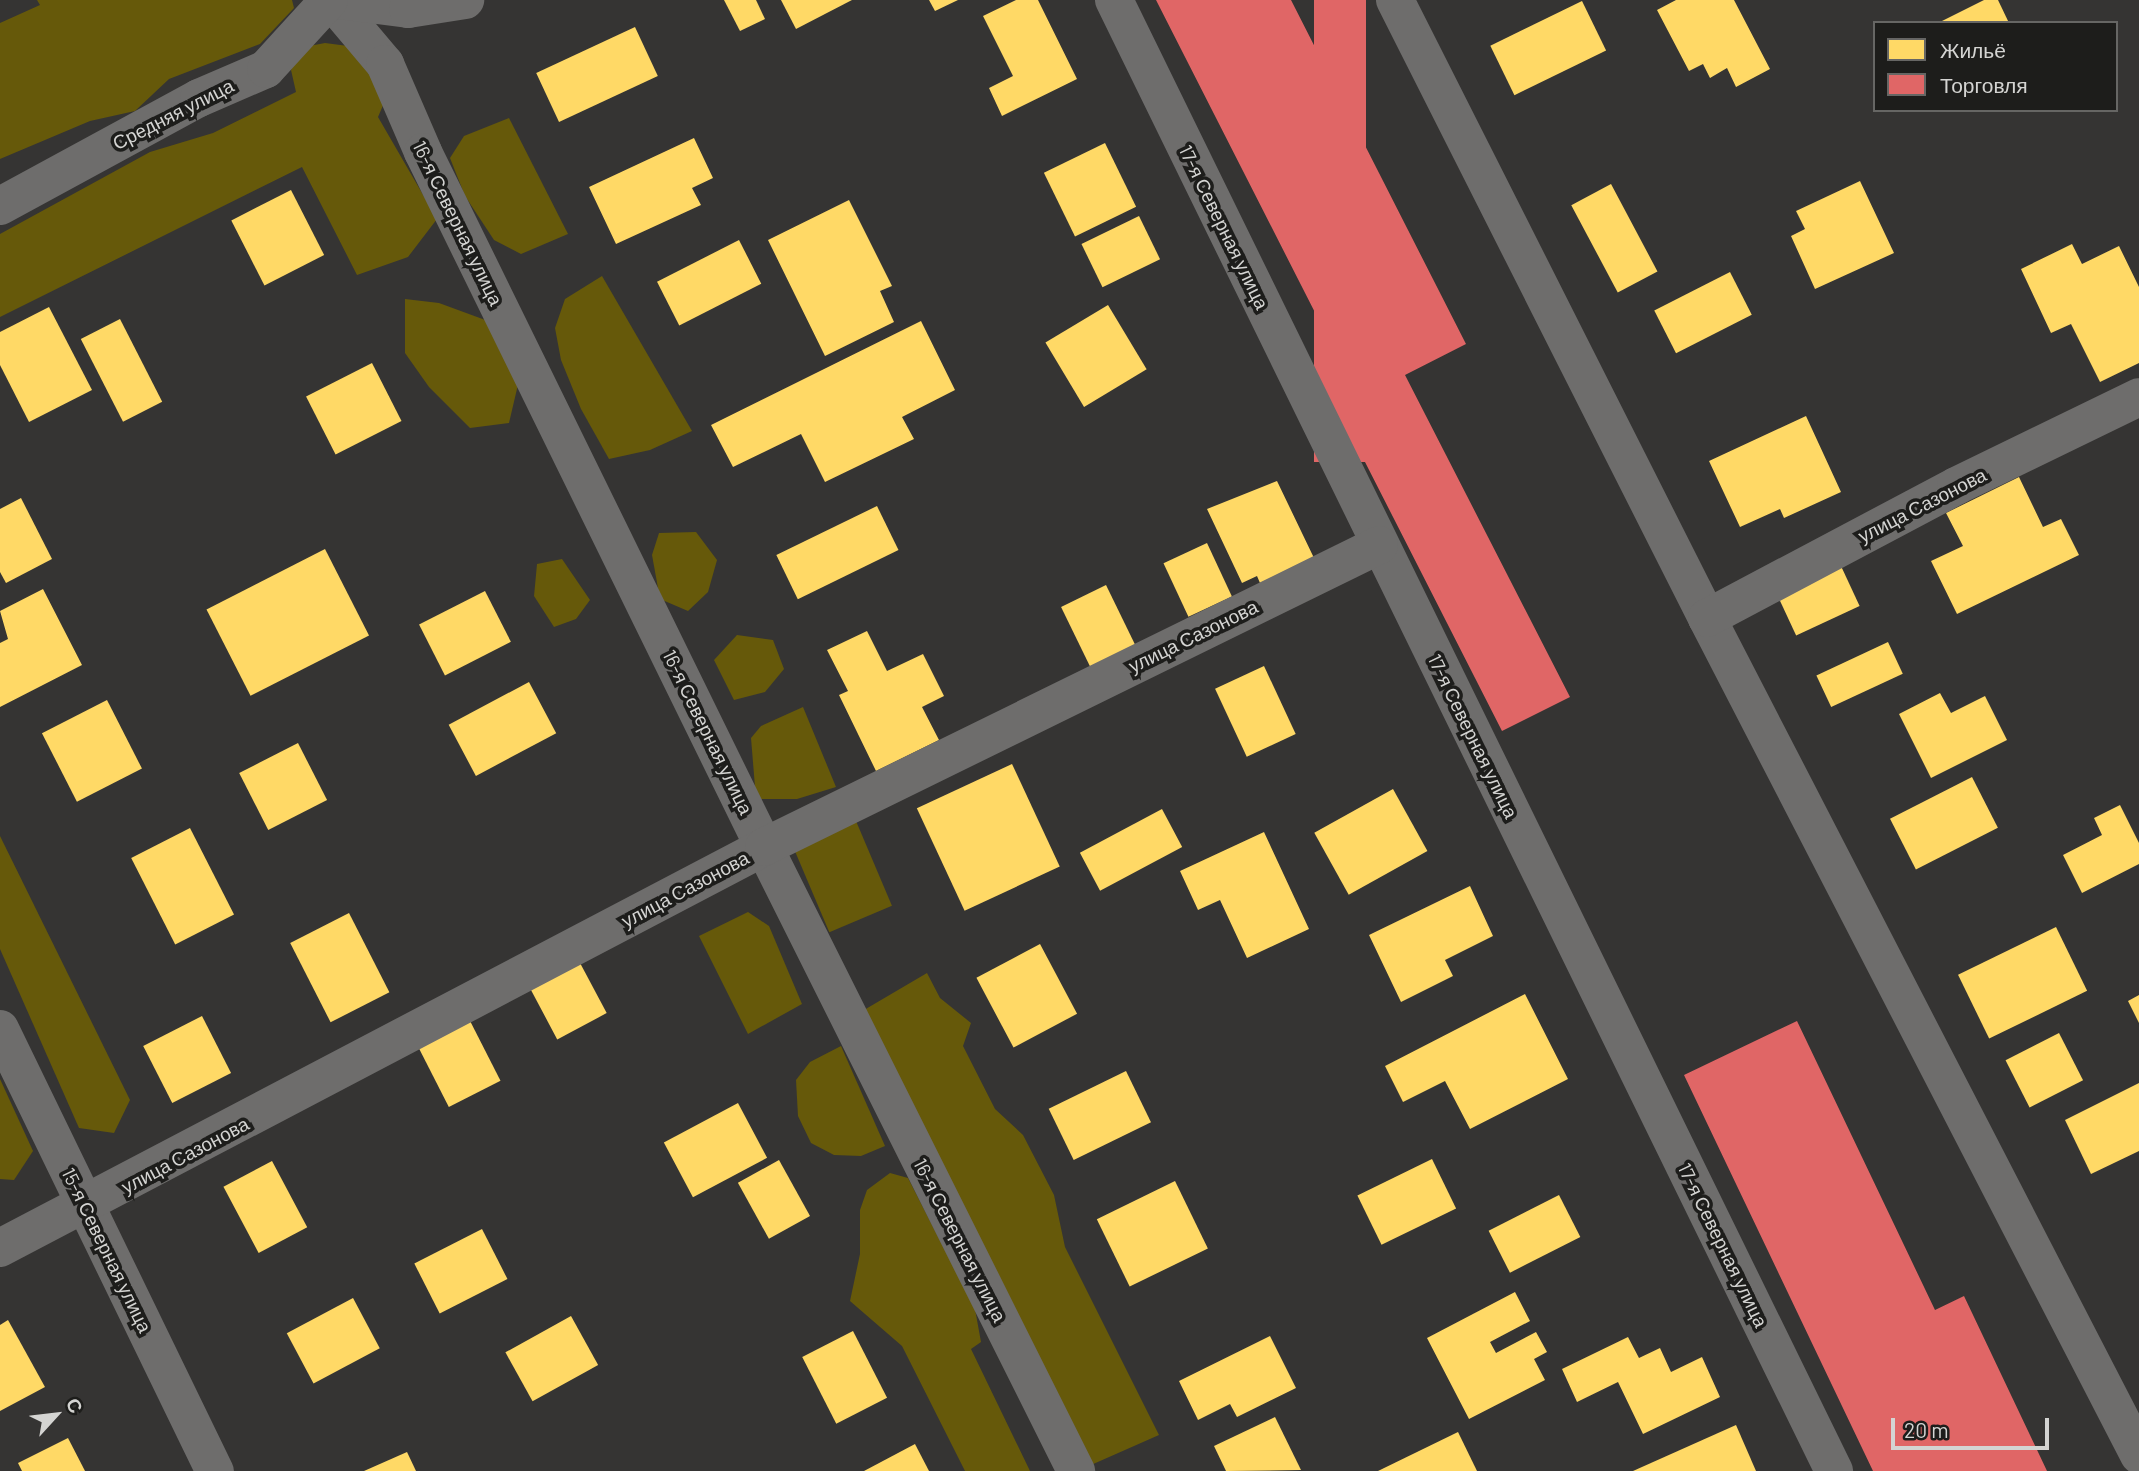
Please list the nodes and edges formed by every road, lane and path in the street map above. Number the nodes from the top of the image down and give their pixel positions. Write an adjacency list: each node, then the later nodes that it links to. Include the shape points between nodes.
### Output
1 (330, 0): 6 (street, Средняя улица, via 266,69 199,98); 10 (street, 16-я Северная улица, via 385,64 423,152)
2 (338, 0): 3 (street, via 408,9)
3 (466, 0)
4 (1114, 0): 8 (street, 17-я Северная улица)
5 (1395, 0): 9 (street)
6 (0, 206)
7 (2139, 397): 9 (street, улица Сазонова, via 1956,486)
8 (1379, 545): 10 (street, улица Сазонова); 17 (street, 17-я Северная улица)
9 (1707, 618): 14 (street)
10 (764, 847): 12 (street, улица Сазонова); 16 (street, 16-я Северная улица)
11 (0, 1028): 12 (street, 15-я Северная улица)
12 (86, 1207): 13 (street, улица Сазонова); 15 (street, 15-я Северная улица)
13 (0, 1248)
14 (2139, 1455)
15 (215, 1471)
16 (1076, 1471)
17 (1835, 1471)

